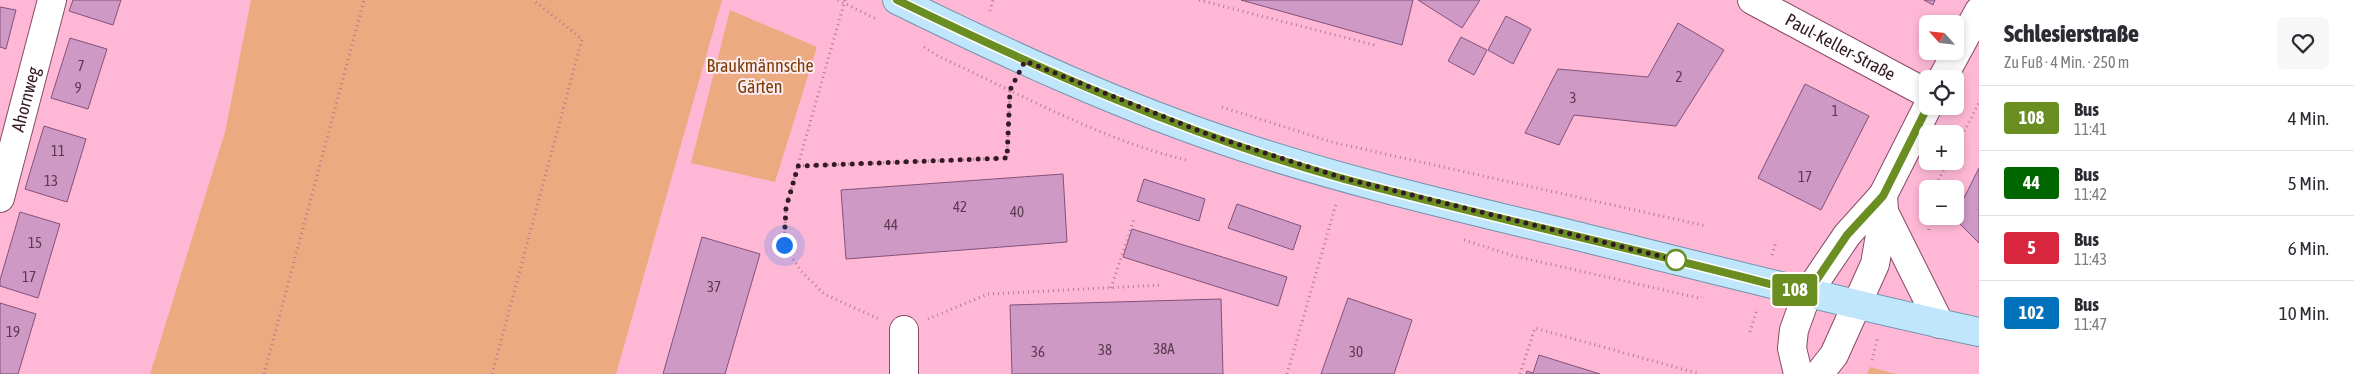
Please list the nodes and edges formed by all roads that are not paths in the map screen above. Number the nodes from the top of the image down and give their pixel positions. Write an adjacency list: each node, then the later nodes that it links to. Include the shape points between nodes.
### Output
1 (52, 0): 8 (street, Ahornweg)
2 (897, 0): 10 (main road, via 1025,61 1233,144 1343,178)
3 (1752, 0): 6 (street, Paul-Keller-Straße)
4 (1979, 10): 5 (street)
5 (1947, 70)
6 (1919, 89)
7 (1924, 115): 9 (street)
8 (0, 198)
9 (1883, 204): 10 (street, via 1847,235); 11 (street, via 1875,264); 12 (street)
10 (1807, 294): 11 (main road); 16 (street, via 1794,330 1792,348)
11 (1856, 304): 12 (main road); 17 (street, via 1834,355)
12 (1940, 324): 14 (main road)
13 (904, 330): 15 (street)
14 (1979, 332)
15 (904, 374)
16 (1798, 374)
17 (1819, 374)

